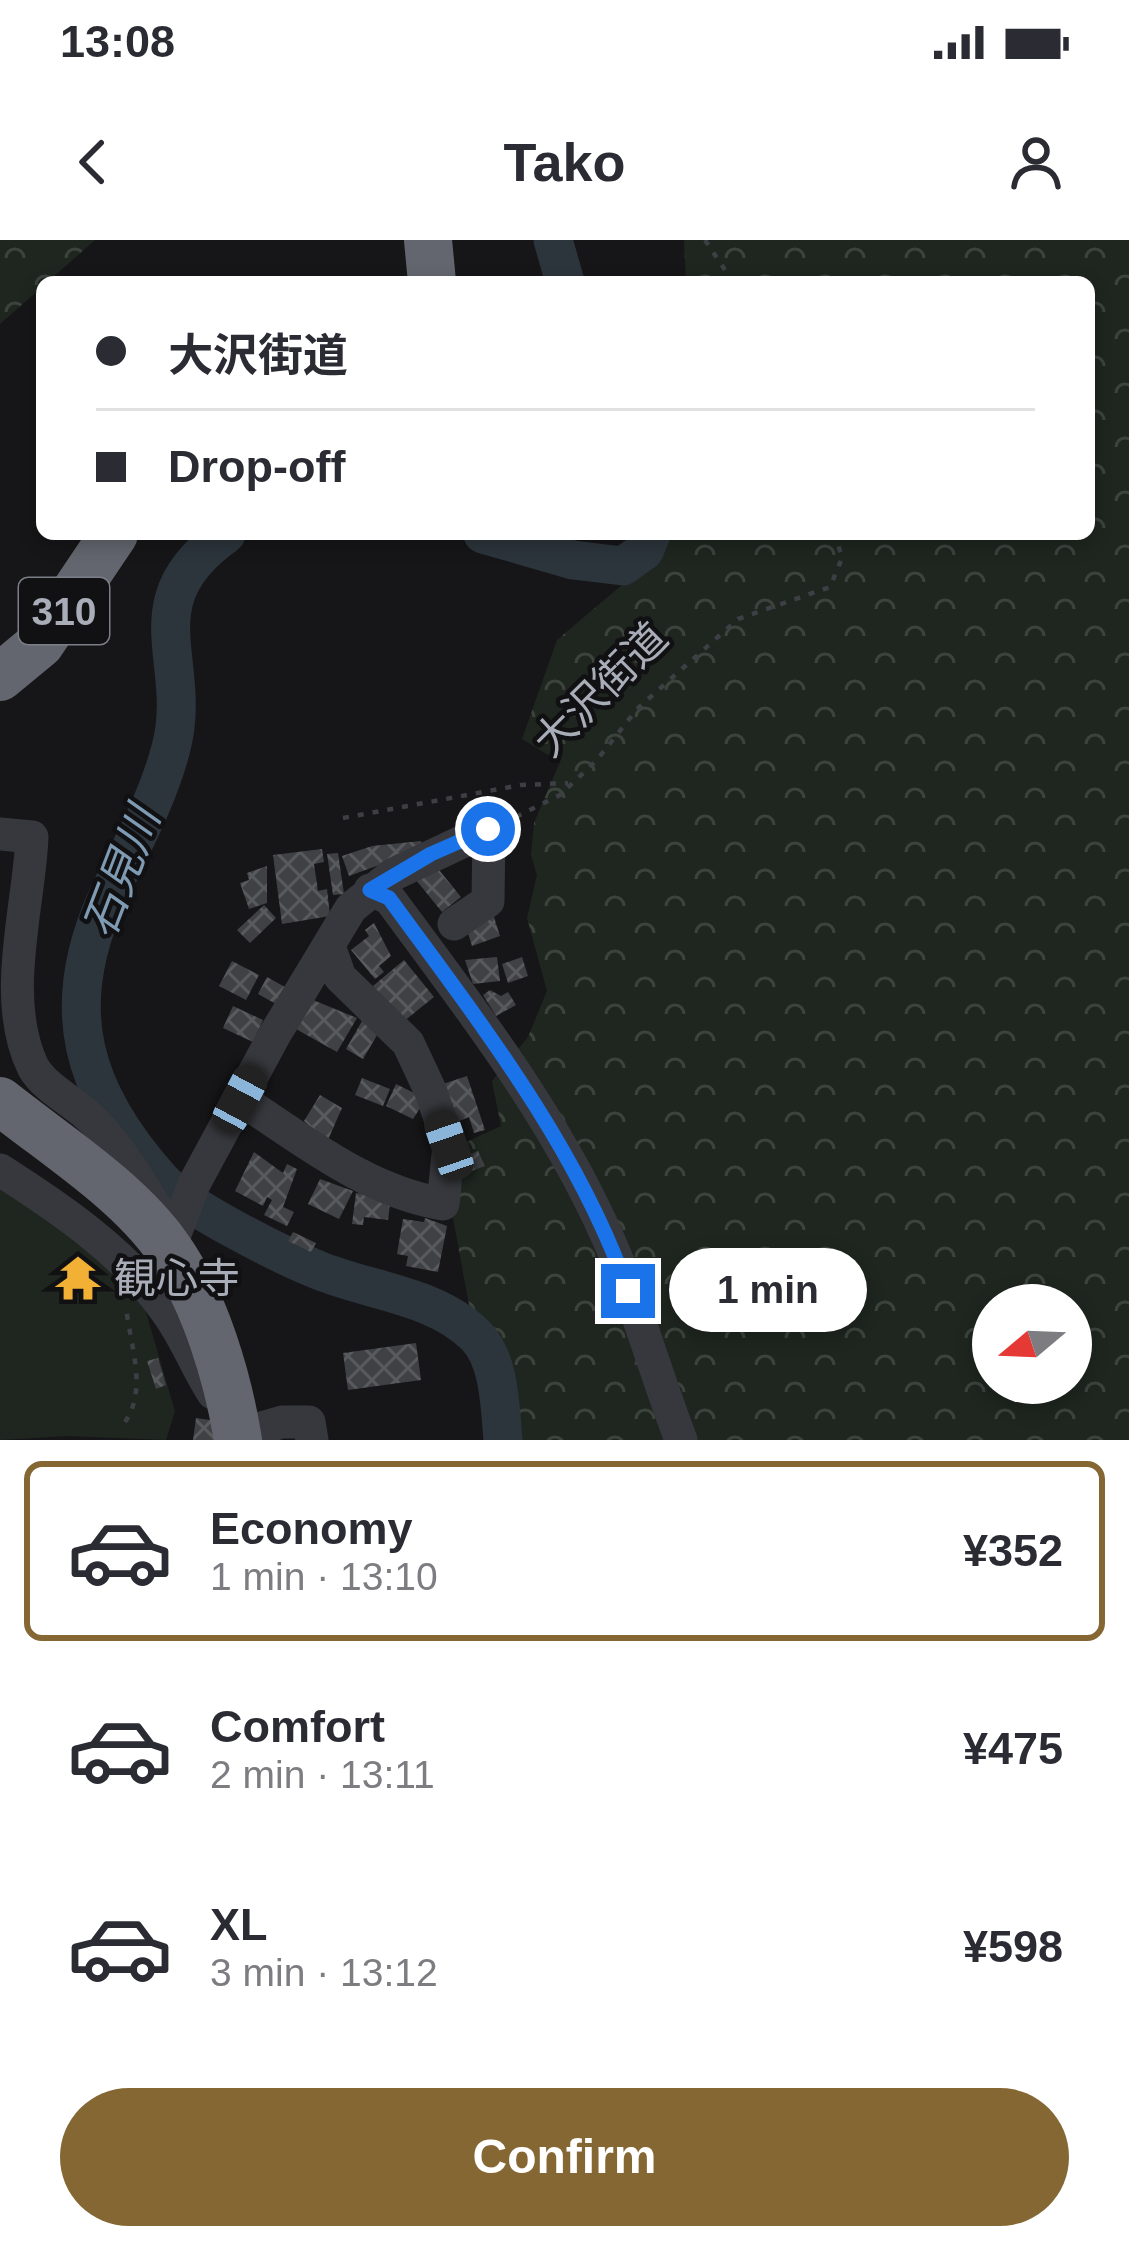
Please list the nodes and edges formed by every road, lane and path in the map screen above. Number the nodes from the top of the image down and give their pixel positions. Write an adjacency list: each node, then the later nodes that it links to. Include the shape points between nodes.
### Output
1 (428, 240): 3 (highway)
2 (705, 240): 4 (path)
3 (431, 276)
4 (729, 276)
5 (110, 540): 7 (highway, 310, via 40,644)
6 (837, 540): 8 (path, 大沢街道, via 842,558 830,587 738,619 637,709)
7 (0, 677)
8 (570, 784): 9 (path, via 521,785); 10 (path, 大沢街道)
9 (343, 818)
10 (488, 829): 12 (street); 13 (street, via 488,901)
11 (0, 834): 15 (street, via 33,840)
12 (370, 890): 14 (street); 23 (street, via 389,898 556,1142 615,1254)
13 (454, 924)
14 (329, 946): 16 (street); 16 (street, via 340,977 408,1043 431,1092 449,1145 443,1204 367,1181)
15 (9, 971): 19 (street, via 33,1068 93,1120)
16 (240, 1099): 19 (street)
17 (0, 1101): 19 (highway)
18 (0, 1170): 19 (street, via 54,1205)
19 (168, 1230): 20 (path, via 124,1292 138,1404); 21 (highway)
20 (125, 1422)
21 (237, 1433): 22 (street, via 309,1422)
22 (312, 1440)
23 (681, 1440)

